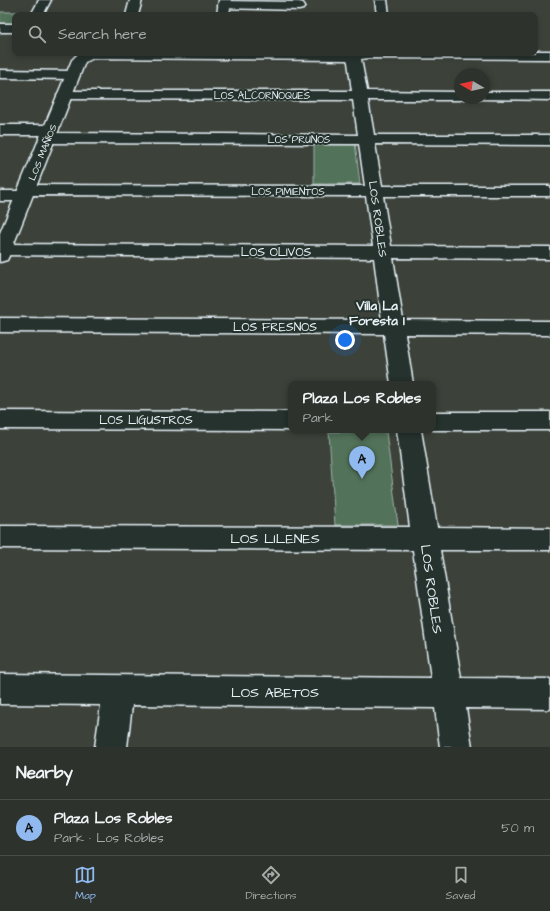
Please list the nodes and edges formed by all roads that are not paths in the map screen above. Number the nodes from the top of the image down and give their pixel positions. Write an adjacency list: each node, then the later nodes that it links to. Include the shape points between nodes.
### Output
1 (45, 0): 6 (street)
2 (136, 0): 7 (street)
3 (381, 0): 8 (street)
4 (299, 6): 5 (street)
5 (224, 7)
6 (39, 12)
7 (133, 12)
8 (383, 12)
9 (0, 28): 10 (street)
10 (12, 28)
11 (538, 55): 12 (street)
12 (550, 55)
13 (80, 56): 18 (street, LOS MAÑÍOS)
14 (346, 56): 16 (street)
15 (357, 56): 16 (street)
16 (351, 57): 20 (street, LOS ROBLES, via 354,60)
17 (0, 74): 18 (street)
18 (72, 75): 19 (street, LOS MAÑÍOS)
19 (64, 95): 20 (street, LOS ALCORNOQUES); 25 (street, LOS MAÑÍOS)
20 (360, 96): 21 (street, LOS ALCORNOQUES); 26 (street, LOS ROBLES)
21 (454, 96)
22 (490, 96): 23 (street)
23 (550, 96)
24 (0, 130): 25 (street, LOS PRUNOS)
25 (49, 134): 26 (street, LOS PRUNOS); 30 (street, LOS MAÑÍOS)
26 (366, 139): 27 (street, LOS PRUNOS); 28 (street, LOS ROBLES)
27 (550, 140)
28 (374, 191): 29 (street, LOS PIMIENTOS); 30 (street, LOS PIMIENTOS); 32 (street, LOS ROBLES)
29 (550, 192)
30 (25, 193): 31 (street, LOS PIMIENTOS); 33 (street, LOS MAÑÍOS)
31 (0, 196)
32 (383, 252): 33 (street, LOS OLIVOS); 34 (street, LOS OLIVOS); 36 (street, LOS ROBLES)
33 (1, 253)
34 (550, 253)
35 (0, 325): 36 (street, LOS FRESNOS)
36 (394, 327): 37 (street, LOS FRESNOS); 38 (street, LOS ROBLES)
37 (550, 328)
38 (402, 381)
39 (0, 420): 40 (street, LOS LIGUSTROS)
40 (288, 420)
41 (436, 421): 42 (street)
42 (550, 421)
43 (409, 433): 45 (street, LOS ROBLES)
44 (0, 537): 45 (street, LOS LILENES)
45 (425, 538): 46 (street, LOS LILENES); 49 (street, LOS ROBLES)
46 (550, 538)
47 (0, 689): 48 (street, LOS ABETOS)
48 (119, 690): 49 (street, LOS ABETOS); 51 (street)
49 (448, 693): 50 (street, LOS ABETOS); 52 (street, LOS ROBLES)
50 (550, 694)
51 (111, 747)
52 (456, 747)

